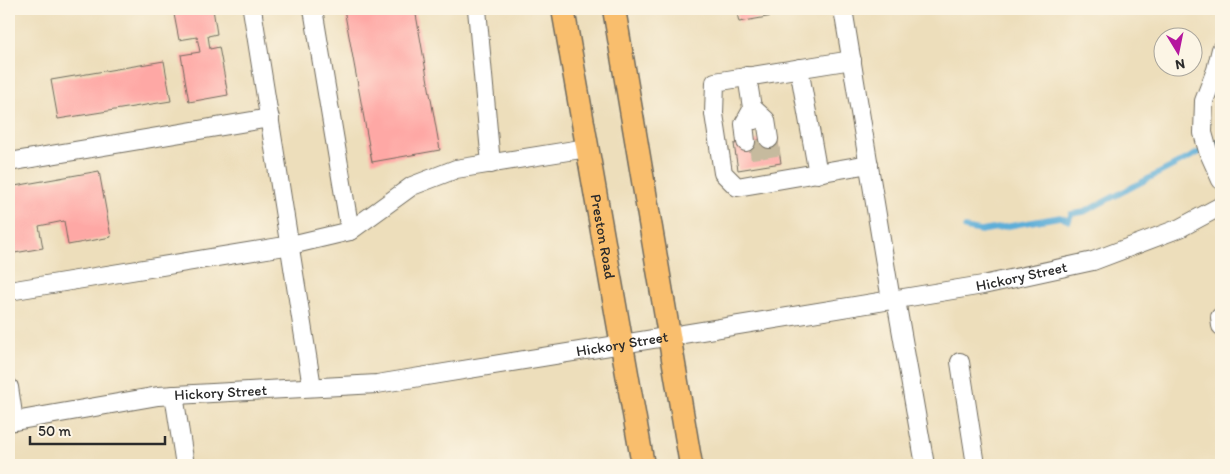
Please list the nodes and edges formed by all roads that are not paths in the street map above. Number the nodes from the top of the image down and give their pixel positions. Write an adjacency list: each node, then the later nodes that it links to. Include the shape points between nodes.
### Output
1 (252, 9): 11 (street)
2 (313, 9): 20 (street)
3 (477, 9): 15 (street)
4 (563, 9): 13 (main road, Preston Road)
5 (614, 9): 24 (main road)
6 (843, 9): 8 (street)
7 (1221, 49): 18 (street, via 1204,101 1203,132)
8 (852, 60): 9 (street); 16 (street)
9 (799, 68): 10 (street); 17 (street)
10 (747, 76): 12 (street); 17 (street, via 715,82 714,114 723,173 737,187 763,174)
11 (270, 118): 14 (street); 21 (street)
12 (757, 140)
13 (587, 148): 15 (street); 25 (main road, Preston Road)
14 (9, 162)
15 (491, 164): 20 (street, via 456,169 412,186)
16 (869, 164): 17 (street); 23 (street)
17 (818, 174)
18 (1221, 180)
19 (1221, 206): 23 (street, Hickory Street, via 1180,228 1093,261)
20 (350, 231): 21 (street)
21 (291, 245): 22 (street); 28 (street)
22 (9, 291)
23 (894, 300): 24 (street, Hickory Street); 34 (street)
24 (669, 337): 25 (street, Hickory Street); 33 (main road)
25 (623, 344): 28 (street, Hickory Street, via 377,384); 32 (main road, Preston Road)
26 (960, 362): 35 (street)
27 (9, 387): 30 (street)
28 (312, 387): 29 (street, Hickory Street)
29 (174, 395): 30 (street, Hickory Street); 31 (street)
30 (12, 421)
31 (185, 465)
32 (643, 465)
33 (691, 465)
34 (925, 465)
35 (976, 465)

